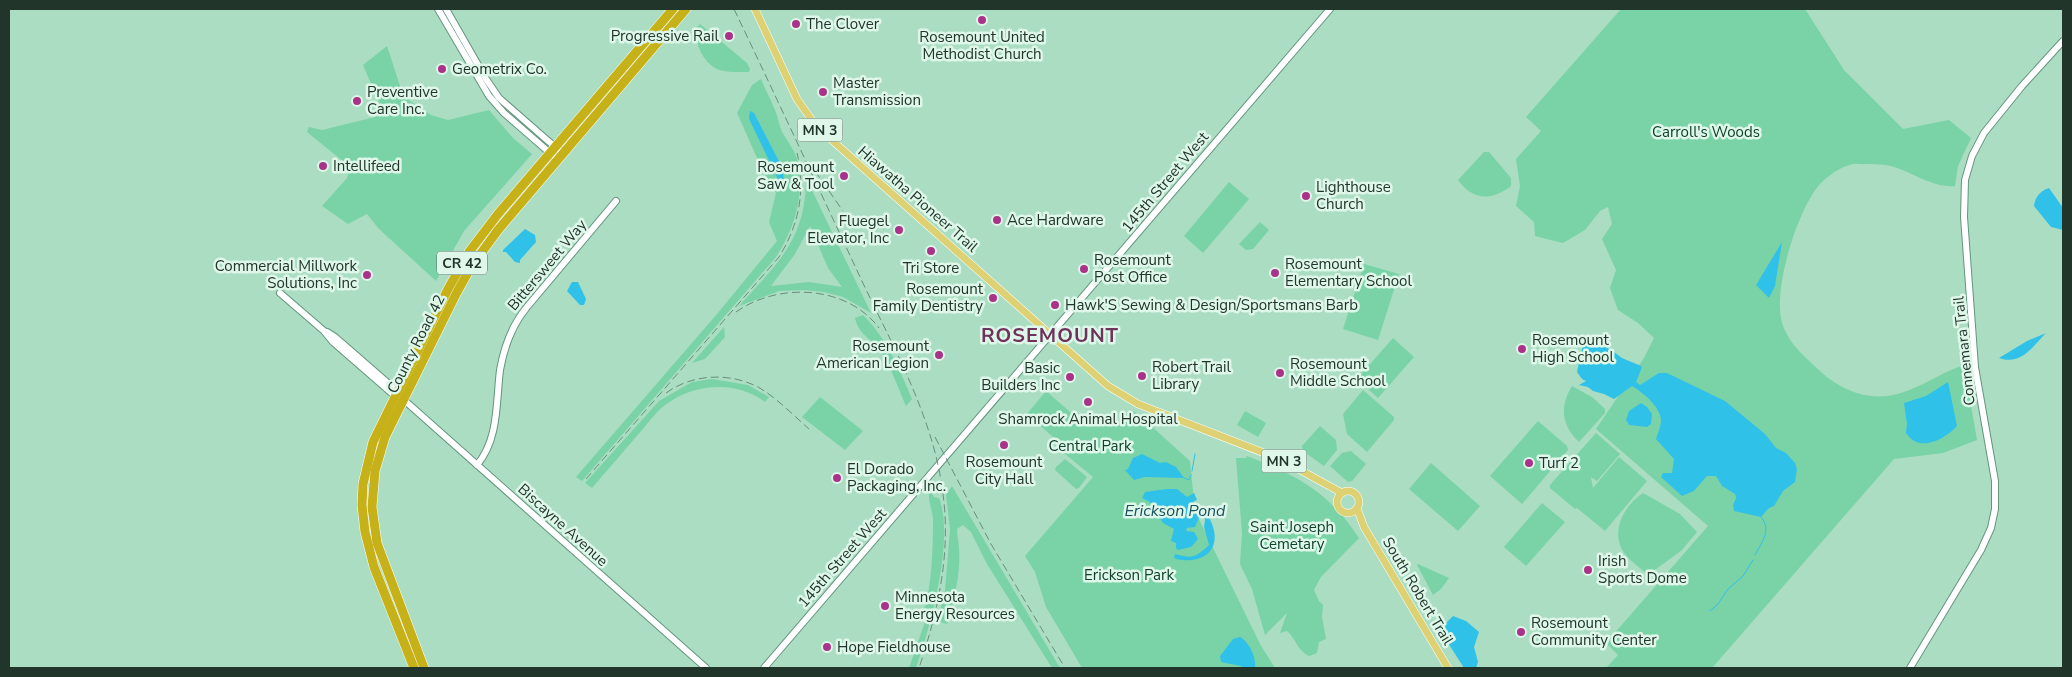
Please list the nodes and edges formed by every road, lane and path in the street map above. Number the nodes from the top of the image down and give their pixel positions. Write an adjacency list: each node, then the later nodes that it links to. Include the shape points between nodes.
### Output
1 (438, 9): 8 (street, via 489,96 504,113)
2 (446, 9): 8 (street, via 499,98)
3 (673, 9): 8 (highway, County Road 42 / CR 42)
4 (686, 9): 9 (highway, County Road 42 / CR 42)
5 (755, 9): 12 (main road, MN 3, via 797,99 816,126)
6 (1330, 9): 12 (street, 145th Street West)
7 (2063, 41): 25 (street, Connemara Trail, via 1984,133 1972,156 1965,180 1964,217 1975,367 1995,481 1995,509 1982,550)
8 (553, 150): 9 (street); 13 (highway, County Road 42 / CR 42, via 469,252)
9 (561, 157): 14 (highway, County Road 42 / CR 42, via 474,262)
10 (616, 201): 15 (street, Bittersweet Way, via 526,307 513,328 501,365 492,435 487,451)
11 (280, 293): 13 (street, via 333,342)
12 (1050, 335): 16 (main road, MN 3, via 1108,386 1130,400 1282,460); 23 (street, 145th Street West)
13 (396, 393): 20 (highway, County Road 42 / CR 42, via 368,460 363,484 363,514 372,559)
14 (404, 400): 15 (street, Biscayne Avenue); 21 (highway, County Road 42 / CR 42, via 379,454 373,516 380,551)
15 (477, 465): 22 (street, Biscayne Avenue)
16 (1340, 496): 17 (main road, via 1351,491 1356,494 1360,503); 18 (main road, via 1340,510)
17 (1357, 508): 18 (main road); 19 (main road)
18 (1350, 513): 19 (main road)
19 (1364, 527): 24 (main road, South Robert Trail)
20 (414, 668)
21 (424, 668)
22 (706, 668)
23 (764, 668)
24 (1448, 668)
25 (1910, 668)

